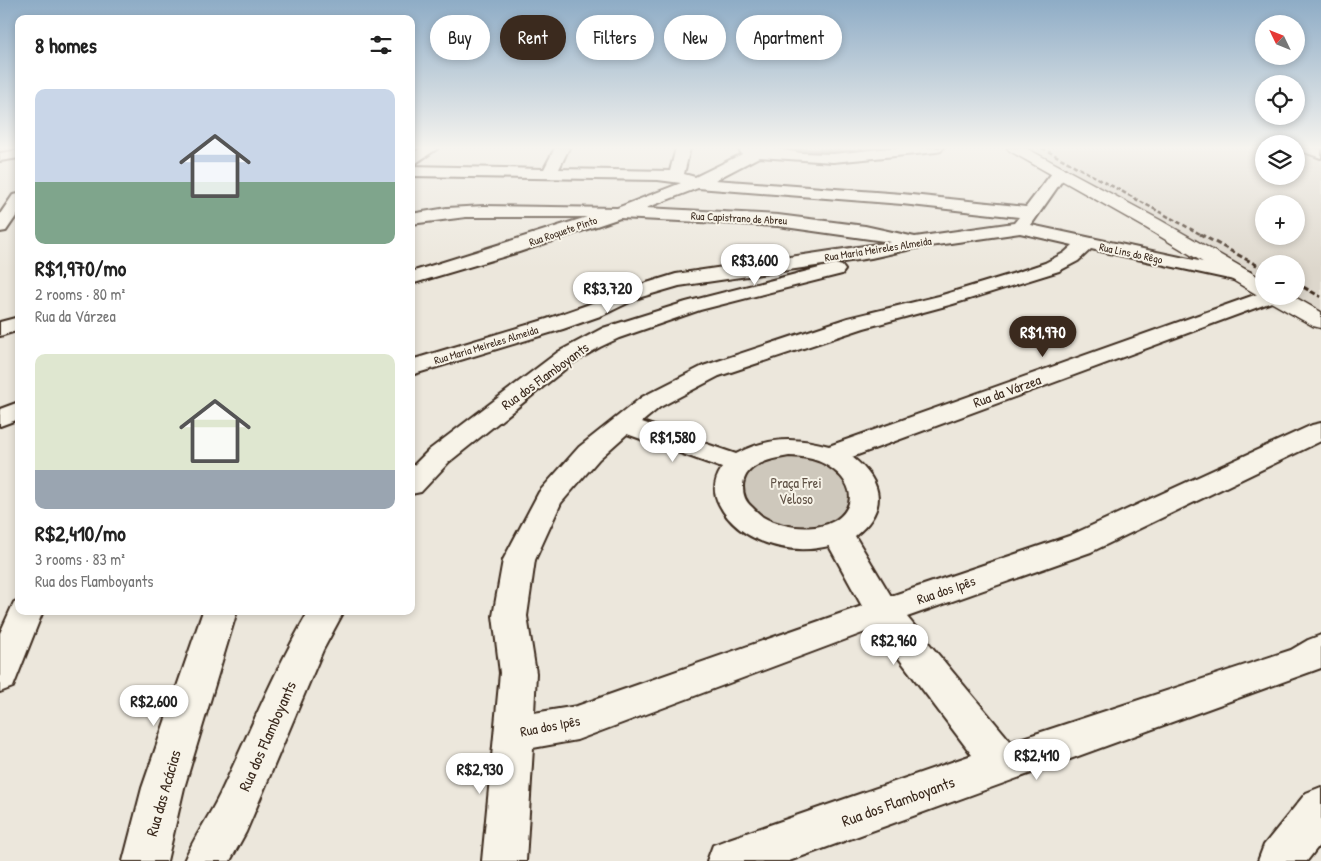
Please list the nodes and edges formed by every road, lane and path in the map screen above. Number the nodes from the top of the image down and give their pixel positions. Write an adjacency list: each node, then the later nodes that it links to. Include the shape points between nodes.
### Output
1 (683, 188): 8 (street, Rua Roquete Pinto)
2 (770, 188): 10 (street, via 854,194)
3 (1049, 188): 10 (street)
4 (1088, 188): 17 (main road)
5 (15, 195): 6 (street)
6 (0, 197)
7 (15, 205): 11 (street)
8 (618, 213): 9 (street, Rua Capistrano de Abreu, via 472,212); 14 (street, Rua Capistrano de Abreu, via 791,221 860,229); 18 (street, Rua Roquete Pinto)
9 (415, 218)
10 (1026, 220): 14 (street, Rua Maria Meireles Almeida); 15 (street, Rua Lins do Rêgo)
11 (0, 227)
12 (15, 234): 13 (street)
13 (0, 236)
14 (916, 242): 16 (street, Rua Maria Meireles Almeida)
15 (1086, 243): 17 (street, Rua Lins do Rêgo); 28 (street, Rua dos Ipês, via 1071,257 1052,267 946,300 856,323 711,371 651,402)
16 (871, 252): 25 (street, Rua Maria Meireles Almeida, via 676,280 554,324); 32 (street, Rua dos Flamboyants, via 841,268 693,306 611,332 566,357 439,456)
17 (1243, 276): 19 (main road)
18 (415, 277)
19 (1255, 283)
20 (1255, 301): 30 (street, Rua da Várzea)
21 (1293, 305): 22 (main road)
22 (1321, 321)
23 (15, 324): 24 (street)
24 (0, 328)
25 (415, 367)
26 (15, 412): 27 (street)
27 (0, 418)
28 (623, 424): 31 (street); 42 (street, Rua dos Ipês, via 589,453 549,499 519,560 510,616 518,673)
29 (1321, 431): 35 (street, Rua dos Ipês, via 1080,544)
30 (830, 456): 31 (street, via 789,446 751,454); 33 (street, via 858,479 865,494 863,509 853,523)
31 (738, 464): 33 (street, via 729,476 727,491 733,506 746,520 789,538 814,538)
32 (415, 481)
33 (836, 533): 35 (street)
34 (15, 611): 39 (street)
35 (883, 612): 42 (street, Rua dos Ipês, via 577,723); 43 (street)
36 (24, 615): 41 (street)
37 (219, 615): 45 (street, Rua das Acácias, via 163,788)
38 (325, 615): 46 (street, Rua dos Flamboyants, via 307,646 231,817)
39 (0, 624)
40 (1321, 650): 43 (street, Rua dos Flamboyants, via 1304,661)
41 (0, 676)
42 (514, 734): 47 (street)
43 (1004, 763): 48 (street, Rua dos Flamboyants)
44 (1321, 808): 49 (street)
45 (145, 861)
46 (206, 861)
47 (504, 861)
48 (729, 861)
49 (1280, 861)

